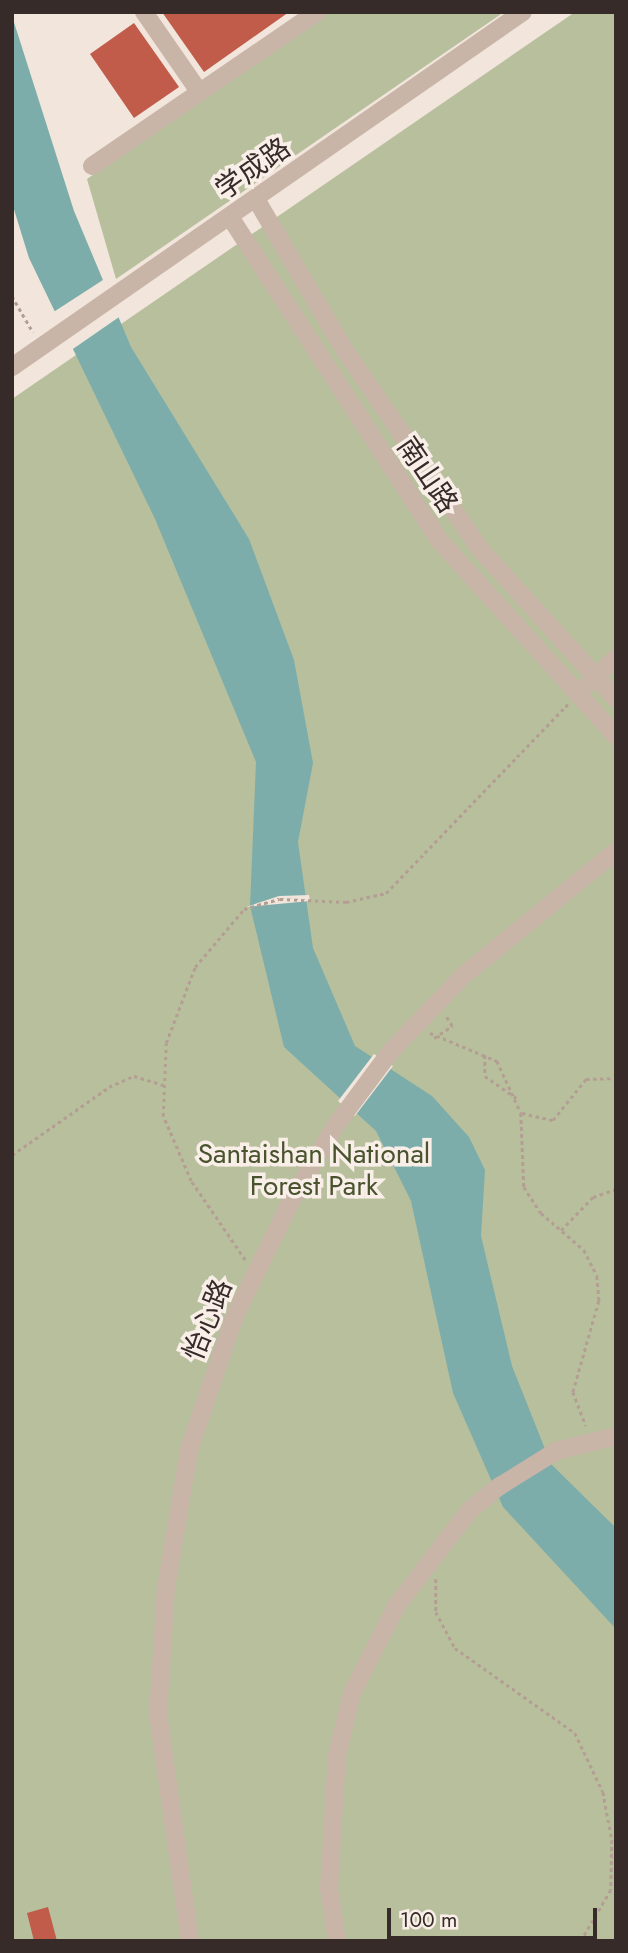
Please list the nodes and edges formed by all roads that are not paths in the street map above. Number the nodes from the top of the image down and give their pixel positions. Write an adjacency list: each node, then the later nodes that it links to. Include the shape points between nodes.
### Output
1 (144, 12): 4 (street)
2 (317, 12): 4 (street)
3 (523, 12): 6 (street, 学成路)
4 (200, 93): 5 (street)
5 (92, 166)
6 (256, 199): 7 (street, 学成路); 8 (street, 南山路)
7 (230, 217): 9 (street, 南山路); 10 (street, 学成路)
8 (337, 337): 9 (street, via 323,351); 11 (street, 南山路)
9 (313, 351): 12 (street, 南山路)
10 (12, 367)
11 (409, 447): 12 (street, via 400,446); 13 (street, 南山路)
12 (387, 462): 14 (street, 南山路)
13 (479, 548): 14 (street); 16 (street, 南山路)
14 (460, 564): 17 (street, 南山路)
15 (616, 658): 16 (street)
16 (595, 677): 17 (street); 18 (street, 南山路)
17 (577, 694): 19 (street, 南山路)
18 (616, 699)
19 (616, 736)
20 (616, 851): 22 (street, 怡心路, via 464,975 391,1051 336,1125 256,1273 189,1450 166,1588 158,1714)
21 (608, 1437): 23 (street, via 574,1445 525,1468 470,1510 397,1605 352,1693 336,1769 329,1889)
22 (190, 1941)
23 (337, 1941)

